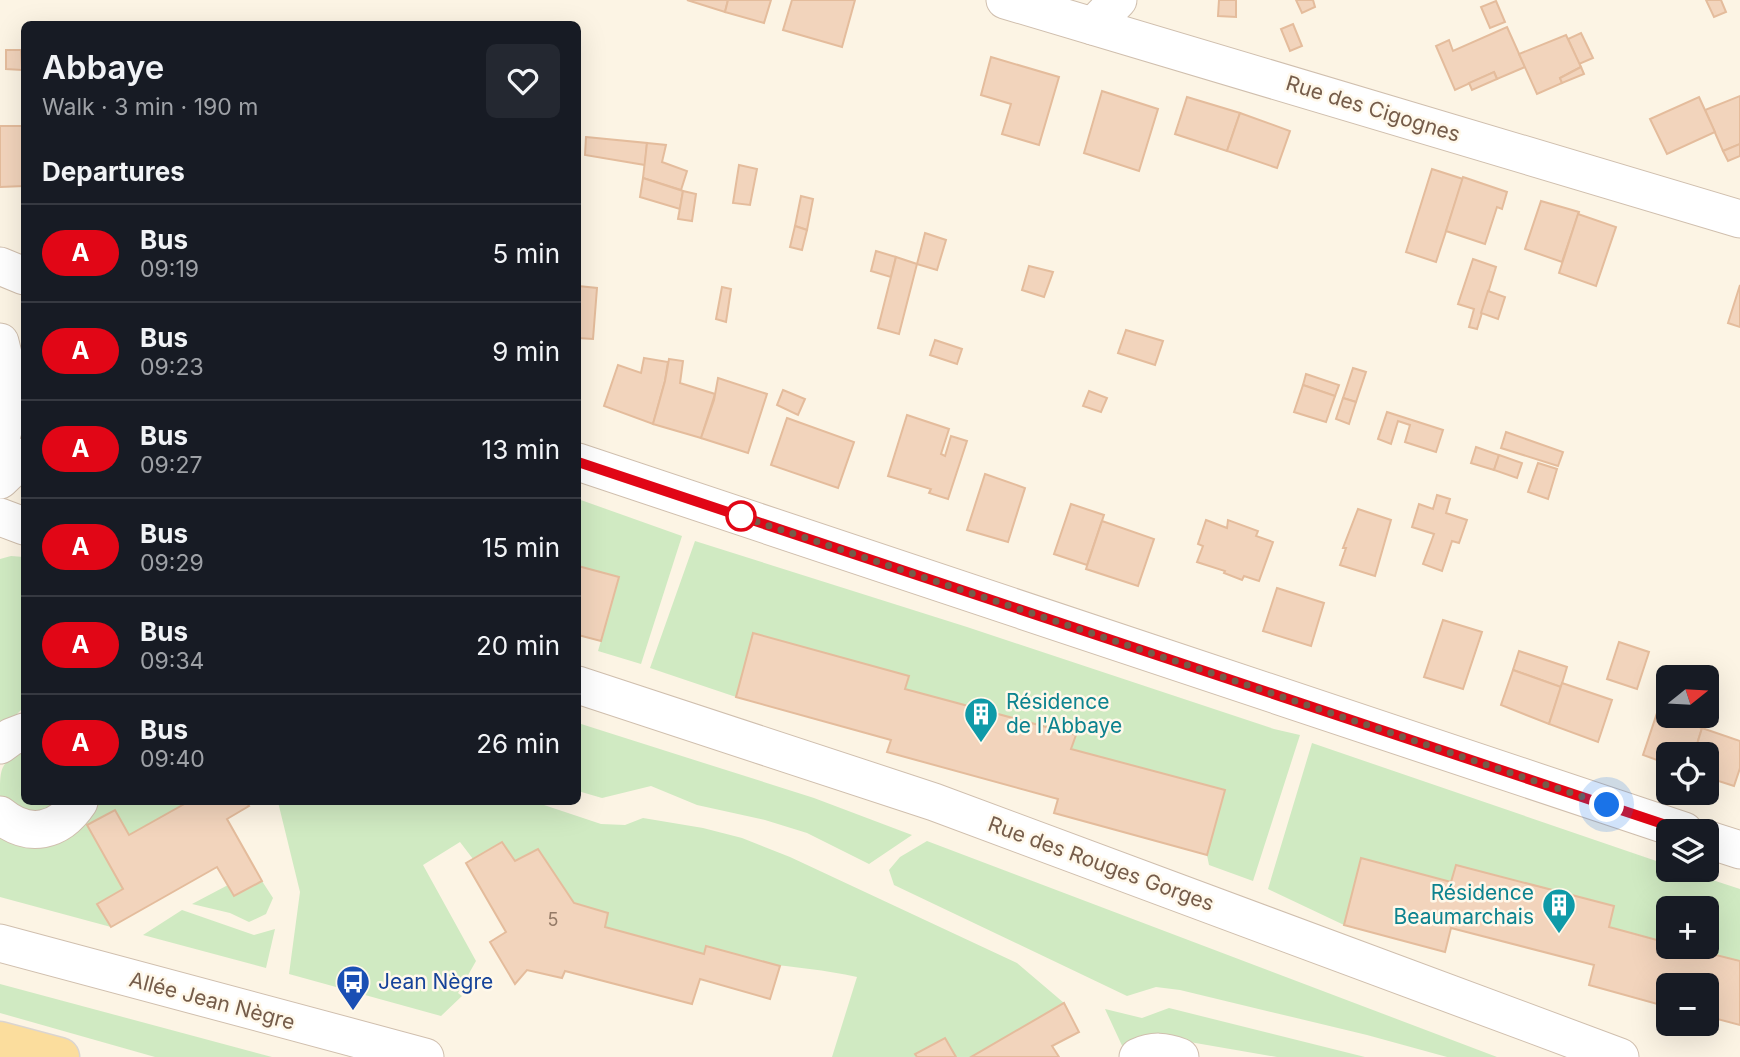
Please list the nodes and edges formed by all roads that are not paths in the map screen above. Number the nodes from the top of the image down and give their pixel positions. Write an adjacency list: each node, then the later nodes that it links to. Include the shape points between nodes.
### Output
1 (1005, 0): 3 (street, Rue des Cigognes)
2 (1118, 0): 3 (street)
3 (1093, 26): 4 (street, Rue des Cigognes)
4 (1740, 219)
5 (0, 266): 6 (street)
6 (21, 275)
7 (0, 342): 8 (street)
8 (4, 383): 9 (street)
9 (0, 442)
10 (21, 460): 12 (street)
11 (581, 463): 20 (street)
12 (0, 480)
13 (0, 517): 14 (street)
14 (21, 525)
15 (581, 686): 29 (street, Rue des Rouges Gorges, via 934,802)
16 (21, 733): 17 (street)
17 (0, 745)
18 (77, 805): 19 (street, via 58,824 42,830 11,824)
19 (0, 815)
20 (1656, 822)
21 (1719, 843): 22 (street)
22 (1740, 850)
23 (0, 943): 26 (street, Allée Jean Nègre)
24 (0, 1041): 25 (main road)
25 (61, 1057)
26 (425, 1057)
27 (1138, 1057): 28 (street, via 1153,1051)
28 (1180, 1057)
29 (1620, 1057)

